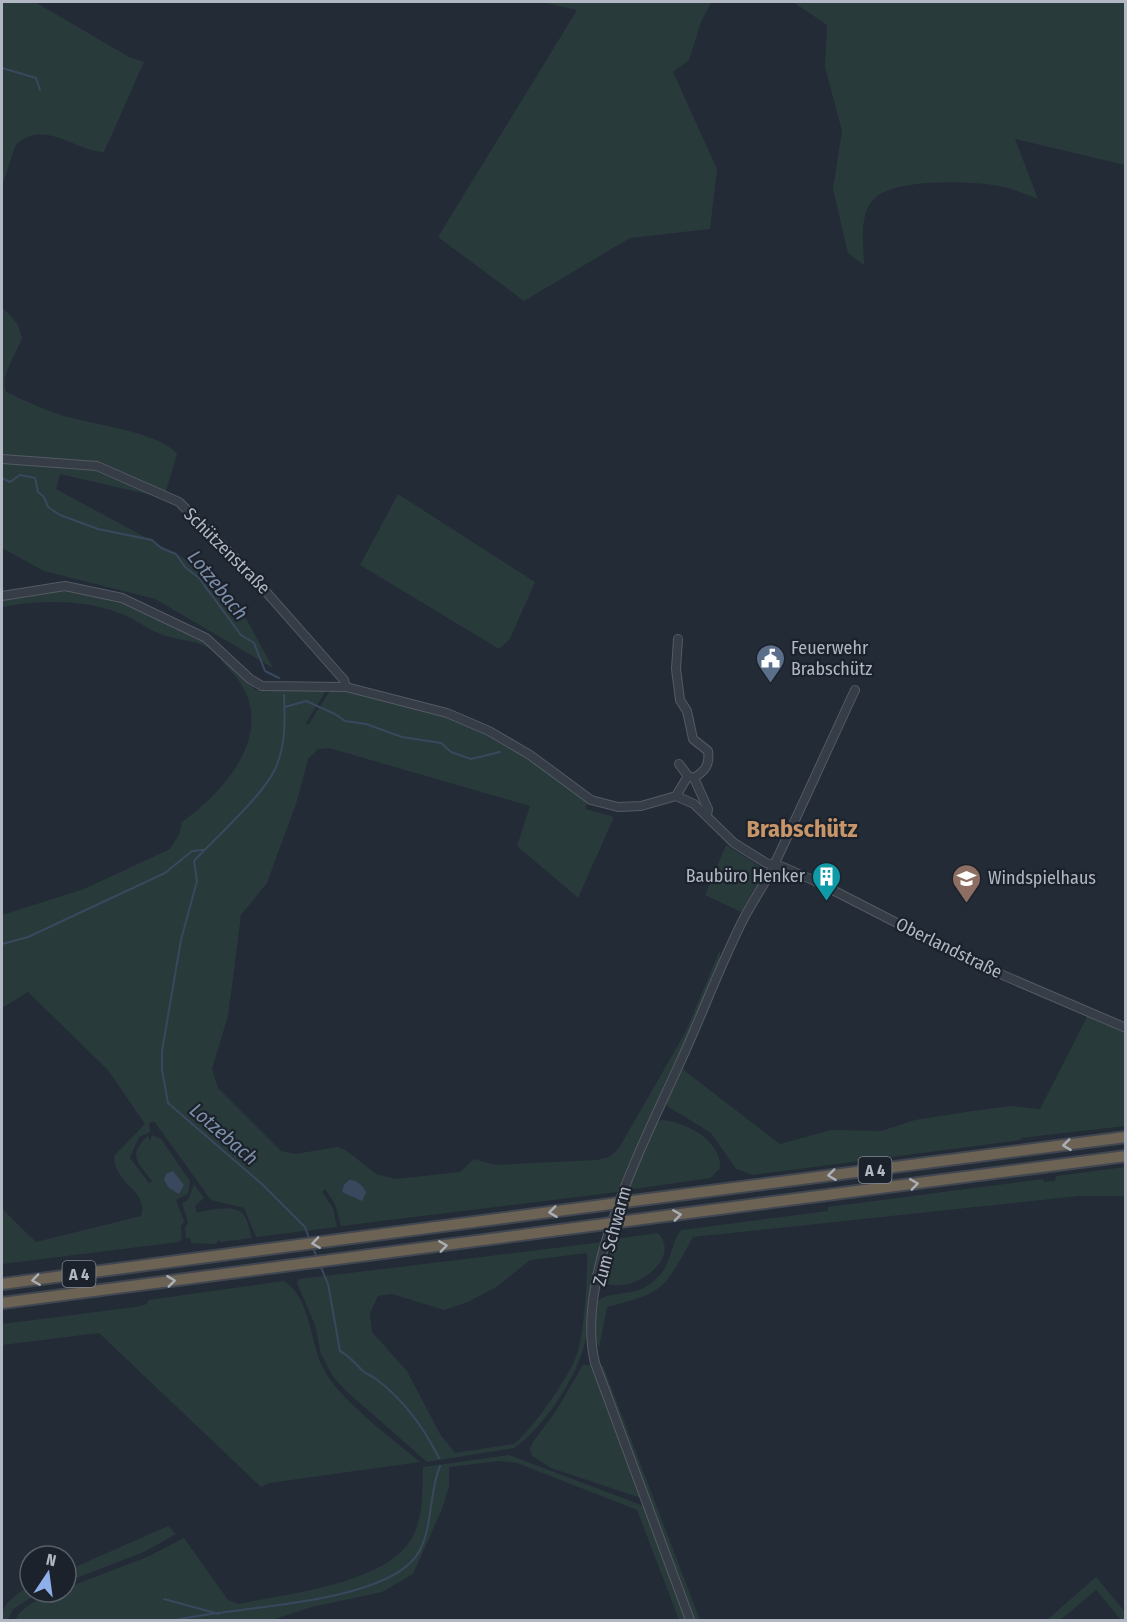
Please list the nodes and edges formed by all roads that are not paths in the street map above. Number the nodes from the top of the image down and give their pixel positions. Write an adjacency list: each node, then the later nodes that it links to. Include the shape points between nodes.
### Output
1 (2, 459): 4 (street, Schützenstraße, via 97,466 178,502 295,622)
2 (2, 596): 4 (street, via 65,586 106,594 206,638 262,686)
3 (678, 639): 7 (street, via 680,700 687,711 693,739 708,751 709,761 704,772)
4 (346, 687): 8 (street, via 417,703 471,722 530,755 591,800 618,807 641,806)
5 (855, 690): 10 (street, Zum Schwarm)
6 (679, 764): 7 (street)
7 (691, 777): 8 (street); 9 (street, via 708,809)
8 (676, 796): 9 (street, Oberlandstraße, via 694,804)
9 (707, 816): 10 (street, Oberlandstraße, via 734,843)
10 (774, 865): 11 (street, Oberlandstraße, via 815,881 971,961); 16 (street, Zum Schwarm, via 729,950 623,1190 602,1260 591,1325 593,1354 602,1384)
11 (1125, 1028)
12 (1125, 1137): 14 (highway, A 4, one-way to 14, bridge)
13 (1125, 1156): 15 (highway, A 4, one-way to 13, bridge)
14 (2, 1284)
15 (2, 1303)
16 (690, 1620)

